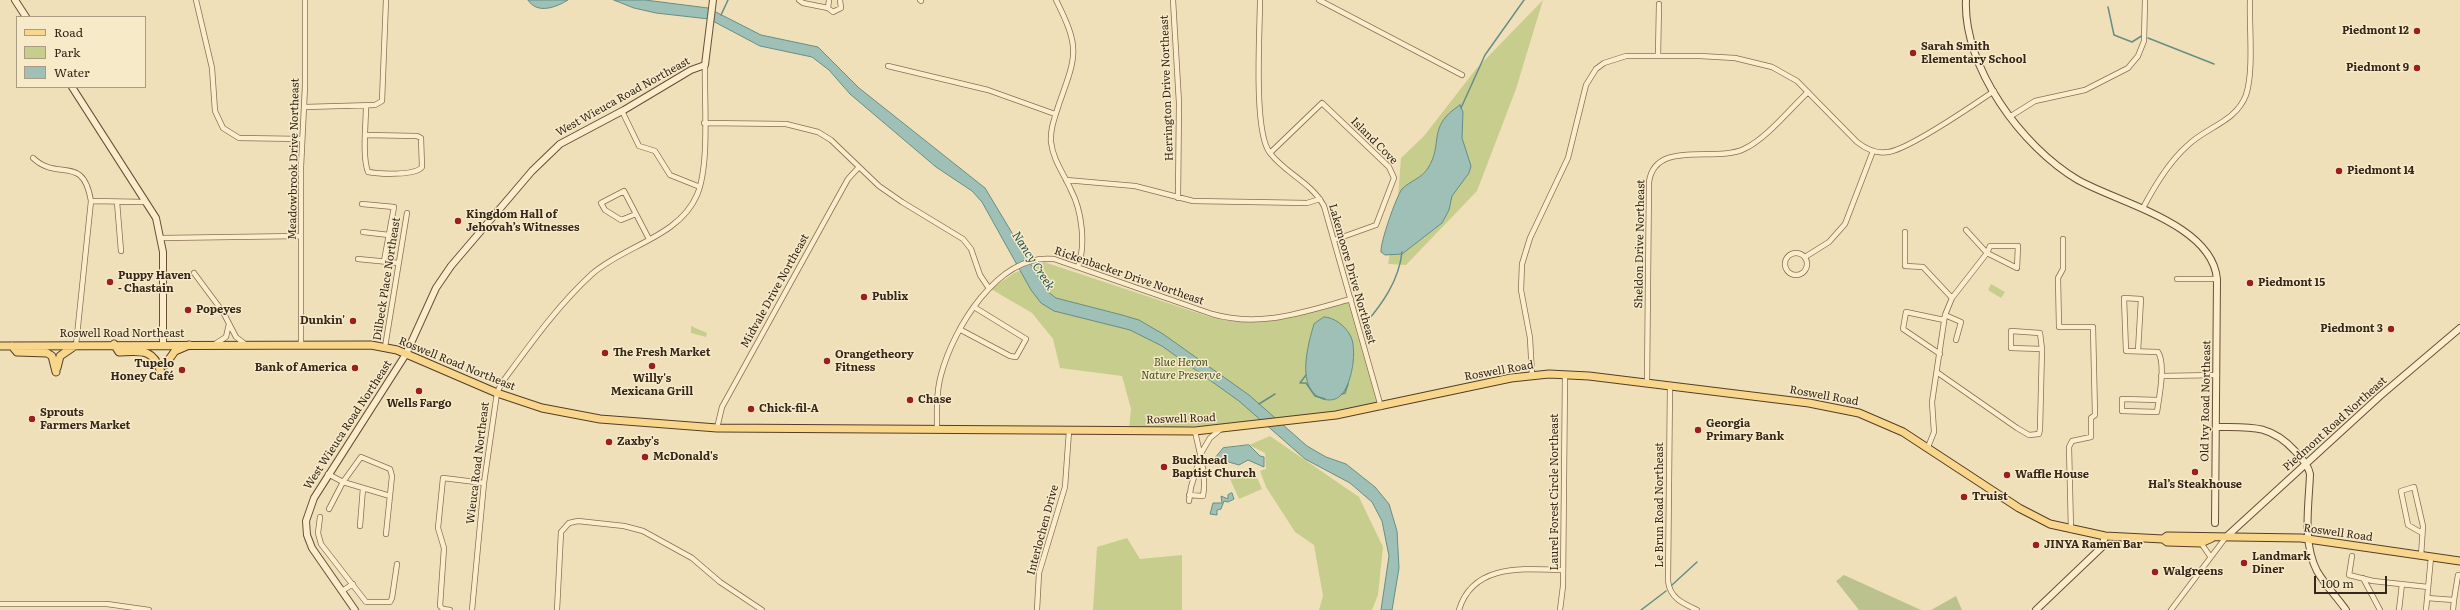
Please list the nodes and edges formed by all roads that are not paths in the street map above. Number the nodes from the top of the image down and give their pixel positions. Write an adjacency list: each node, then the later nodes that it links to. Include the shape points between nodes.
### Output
1 (15, 0): 18 (street)
2 (196, 0): 33 (street, via 212,68 214,111 223,128 239,138)
3 (306, 0): 27 (street, Meadowbrook Drive Northeast)
4 (386, 0): 26 (street, via 384,96 380,104)
5 (713, 0): 20 (street, Wieuca Road Northeast)
6 (799, 0): 17 (street)
7 (829, 0): 17 (street)
8 (840, 0): 17 (street, via 842,5 838,11 831,12)
9 (1056, 0): 29 (street, via 1070,27 1074,50 1069,76)
10 (1173, 0): 40 (street, Herrington Drive Northeast, via 1179,103)
11 (1260, 0): 35 (street, Lakemoore Drive Northeast, via 1261,116 1263,139)
12 (1319, 0): 22 (street)
13 (1966, 0): 24 (street, Old Ivy Road Northeast, via 1969,38 1974,54)
14 (2144, 0): 30 (street, via 2144,41 2138,56 2128,68 2085,90 2035,101)
15 (2250, 0): 46 (street, via 2249,78 2243,101 2231,117 2195,139 2181,151)
16 (1659, 4): 19 (street)
17 (828, 8)
18 (25, 16)
19 (1658, 56): 25 (street, via 1715,56 1756,62 1786,73); 95 (street, via 1626,56 1612,59 1596,69 1586,85 1568,158 1530,238 1522,264 1521,290 1530,338)
20 (705, 65): 28 (street, West Wieuca Road Northeast, via 691,70); 31 (street, Wieuca Road Northeast)
21 (888, 66): 29 (street, via 988,90)
22 (1462, 75)
23 (73, 88): 44 (street)
24 (1994, 91): 30 (street, Old Ivy Road Northeast); 34 (street, via 1901,149 1888,152)
25 (1808, 92): 34 (street, via 1857,142); 98 (street, Sheldon Drive Northeast, via 1757,141 1744,149 1723,156 1670,156 1659,161 1652,169 1649,182)
26 (366, 106): 27 (street); 32 (street)
27 (305, 107): 33 (street, Meadowbrook Drive Northeast)
28 (622, 111): 39 (street, via 640,146 655,151 670,175); 89 (street, West Wieuca Road Northeast, via 560,144 532,171 445,274 427,305)
29 (1056, 114): 38 (street, via 1051,130 1052,147)
30 (2011, 116): 46 (street, Old Ivy Road Northeast, via 2036,147 2065,171 2093,187)
31 (704, 123): 37 (street, via 786,124 805,127 831,140); 39 (street, Wieuca Road Northeast, via 704,165)
32 (366, 135): 32 (street, via 368,172 408,173 422,167 421,138)
33 (302, 138): 53 (street, Meadowbrook Drive Northeast)
34 (1873, 151): 60 (street, via 1845,224 1829,242)
35 (1270, 154): 41 (street, Lakemoore Drive Northeast, via 1308,185); 57 (street, Island Cove, via 1322,103 1389,167 1394,178 1376,225)
36 (33, 158): 42 (street, via 46,167 72,170 79,174 87,185)
37 (859, 167): 68 (street, via 902,202 963,239 971,249 980,275); 104 (street, Midvale Drive Northeast, via 848,179 722,407)
38 (1066, 180): 40 (street, via 1135,186); 64 (street, via 1075,199 1080,220 1081,256)
39 (700, 187): 55 (street, Wieuca Road Northeast, via 692,204 678,221)
40 (1178, 198): 41 (street, via 1207,202 1307,203)
41 (1320, 199): 57 (street, Lakemoore Drive Northeast, via 1327,213)
42 (91, 201): 43 (street); 83 (street)
43 (117, 202): 44 (street); 58 (street)
44 (146, 202): 54 (street, via 156,218)
45 (362, 204): 52 (street, via 394,207)
46 (2143, 208): 67 (street, Old Ivy Road Northeast, via 2165,220 2204,248 2215,265)
47 (407, 213): 63 (street, Dilbeck Place Northeast)
48 (636, 214): 48 (street, via 624,191 601,203 606,210 621,220); 55 (street)
49 (1966, 230): 59 (street)
50 (363, 232): 52 (street)
51 (1905, 232): 70 (street, via 1905,266 1923,267)
52 (389, 235): 62 (street)
53 (301, 236): 54 (street); 77 (street, Meadowbrook Drive Northeast)
54 (162, 238): 79 (street)
55 (649, 239): 100 (street, Wieuca Road Northeast, via 605,264 580,286 537,335)
56 (2063, 239): 124 (street, via 2063,269 2058,278 2059,327 2093,327 2094,415 2091,418 2091,437 2072,441 2069,447)
57 (1334, 240): 69 (street, Lakemoore Drive Northeast)
58 (121, 251)
59 (1987, 253): 59 (street, via 1990,246 2018,246 2017,268); 70 (street)
60 (1805, 257): 60 (street, via 1798,253 1790,255 1785,262 1787,270 1794,275 1802,273 1807,266)
61 (358, 259): 62 (street)
62 (384, 261): 63 (street)
63 (399, 263): 86 (street, Dilbeck Place Northeast)
64 (1078, 267): 68 (street, Rickenbacker Drive Northeast, via 1054,259 1032,260); 69 (street, Rickenbacker Drive Northeast, via 1212,314 1238,320 1278,318)
65 (194, 273): 73 (street)
66 (2177, 279): 67 (street)
67 (2217, 279): 96 (street, Old Ivy Road Northeast)
68 (988, 287): 71 (street, Rickenbacker Drive Northeast)
69 (1351, 298): 102 (street, Lakemoore Drive Northeast)
70 (1952, 298): 72 (street)
71 (974, 307): 75 (street, Rickenbacker Drive Northeast); 75 (street, via 1026,339 1016,357)
72 (1945, 318): 76 (street, via 1962,322); 90 (street); 90 (street, via 1906,312 1903,329)
73 (229, 324): 81 (street, via 226,337); 82 (street, via 236,337)
74 (2460, 328): 112 (street, Piedmont Road Northeast)
75 (961, 330): 107 (street, Rickenbacker Drive Northeast, via 946,358 941,376)
76 (1956, 340)
77 (301, 343): 82 (main road, Roswell Road Northeast); 86 (main road, Roswell Road Northeast, via 358,343)
78 (114, 344): 79 (main road, Roswell Road Northeast); 83 (main road, Roswell Road Northeast); 92 (main road, via 119,352 151,354)
79 (163, 344): 80 (main road, Roswell Road Northeast)
80 (191, 344): 81 (main road, Roswell Road Northeast); 91 (main road, via 175,351)
81 (215, 344): 82 (main road, Roswell Road Northeast)
82 (245, 344)
83 (76, 345): 85 (main road, Roswell Road Northeast); 85 (main road, via 60,356 56,372 52,356 47,353 17,352)
84 (0, 346): 85 (main road, Roswell Road Northeast)
85 (12, 346)
86 (386, 347): 89 (main road, Roswell Road Northeast)
87 (2042, 348): 87 (street, via 2040,333 2011,331 2012,348); 93 (street, via 2039,434 2034,435 2017,428)
88 (2138, 351): 88 (street, via 2126,351 2124,298 2141,299); 97 (street, via 2158,352 2162,362)
89 (406, 354): 100 (main road, Roswell Road Northeast); 113 (street, West Wieuca Road Northeast)
90 (1940, 354): 93 (street)
91 (165, 365)
92 (161, 372)
93 (1938, 373): 110 (street, via 1932,402 1934,432)
94 (1565, 374): 95 (main road, Roswell Road); 98 (main road, Roswell Road); 139 (street, Laurel Forest Circle Northeast)
95 (1532, 375): 102 (main road, Roswell Road, via 1489,381)
96 (2217, 375): 97 (street); 103 (street, Old Ivy Road Northeast)
97 (2161, 376): 101 (street)
98 (1647, 383): 99 (main road, Roswell Road)
99 (1670, 386): 110 (main road, Roswell Road, via 1836,407 1882,421); 160 (street, Le Brun Road Northeast, via 1668,581 1675,598)
100 (497, 393): 104 (main road, Roswell Road Northeast, via 580,417); 115 (street, Wieuca Road Northeast)
101 (2158, 400): 101 (street, via 2122,399 2122,411 2157,412)
102 (1381, 407): 106 (main road, Roswell Road)
103 (2216, 427): 112 (street, via 2254,427 2270,431 2286,441); 122 (street, Old Ivy Road Northeast)
104 (717, 428): 105 (main road, Roswell Road Northeast)
105 (831, 429): 107 (main road, Roswell Road)
106 (1221, 429): 108 (main road, Roswell Road); 111 (street, via 1210,438)
107 (937, 430): 109 (main road, Roswell Road)
108 (1195, 431): 109 (main road, Roswell Road); 111 (street)
109 (1069, 432): 157 (street, Interlochen Drive, via 1065,487 1039,573)
110 (1928, 447): 124 (main road, Roswell Road, via 2019,508 2050,524)
111 (1200, 457): 117 (street); 117 (street, via 1203,471 1202,496)
112 (2306, 464): 128 (street, Piedmont Road Northeast); 131 (street, via 2310,474)
113 (328, 474): 114 (street); 145 (street, West Wieuca Road Northeast, via 308,510 306,528 312,548)
114 (343, 482): 116 (street); 118 (street, via 361,457 390,469); 120 (street)
115 (484, 483): 153 (street, via 443,478 438,528 444,548 440,606); 154 (street, Wieuca Road Northeast)
116 (364, 488): 118 (street); 123 (street)
117 (1190, 495): 119 (street)
118 (390, 496): 126 (street)
119 (1190, 501)
120 (329, 509)
121 (320, 518): 142 (street, via 320,544)
122 (2215, 523)
123 (360, 526)
124 (2071, 530): 127 (main road, Roswell Road)
125 (2422, 533): 125 (street, via 2423,526 2414,488 2401,491 2408,525); 135 (street)
126 (386, 534)
127 (2105, 536): 130 (main road, Roswell Road); 161 (street, via 2102,547)
128 (2226, 537): 129 (main road, Roswell Road); 131 (main road, Roswell Road); 133 (street)
129 (2212, 538): 130 (main road, Roswell Road, via 2167,536); 132 (main road, Roswell Road)
130 (2163, 539): 132 (main road, Roswell Road, via 2167,542)
131 (2308, 539): 135 (main road, Roswell Road); 163 (street, via 2317,570)
132 (2201, 543): 133 (street)
133 (2210, 556): 162 (street)
134 (2352, 556): 141 (street, via 2349,575)
135 (2421, 556): 136 (main road, Roswell Road)
136 (2431, 558): 137 (main road, Roswell Road); 144 (street)
137 (2460, 561)
138 (396, 564): 142 (street, via 390,602 366,602)
139 (1563, 570): 158 (street, via 1513,569 1490,574 1473,586); 159 (street, Laurel Forest Circle Northeast)
140 (2460, 575): 147 (street)
141 (2362, 578): 143 (street); 164 (street)
142 (353, 584): 145 (street)
143 (2402, 584): 144 (street); 165 (street)
144 (2428, 587): 146 (street)
145 (342, 591): 152 (street, West Wieuca Road Northeast)
146 (2427, 598): 147 (street); 166 (street)
147 (2454, 600): 167 (street)
148 (0, 604): 149 (street)
149 (23, 604): 150 (street); 151 (street, via 106,604)
150 (26, 610)
151 (149, 610)
152 (355, 610)
153 (450, 610)
154 (472, 610)
155 (557, 610): 156 (street, via 561,532 569,523 578,521 624,526 643,531 692,558 720,582)
156 (762, 610)
157 (1037, 610)
158 (1459, 610)
159 (1560, 610)
160 (1697, 610)
161 (2036, 610)
162 (2171, 610)
163 (2346, 610)
164 (2380, 610)
165 (2399, 610)
166 (2426, 610)
167 (2453, 610)

